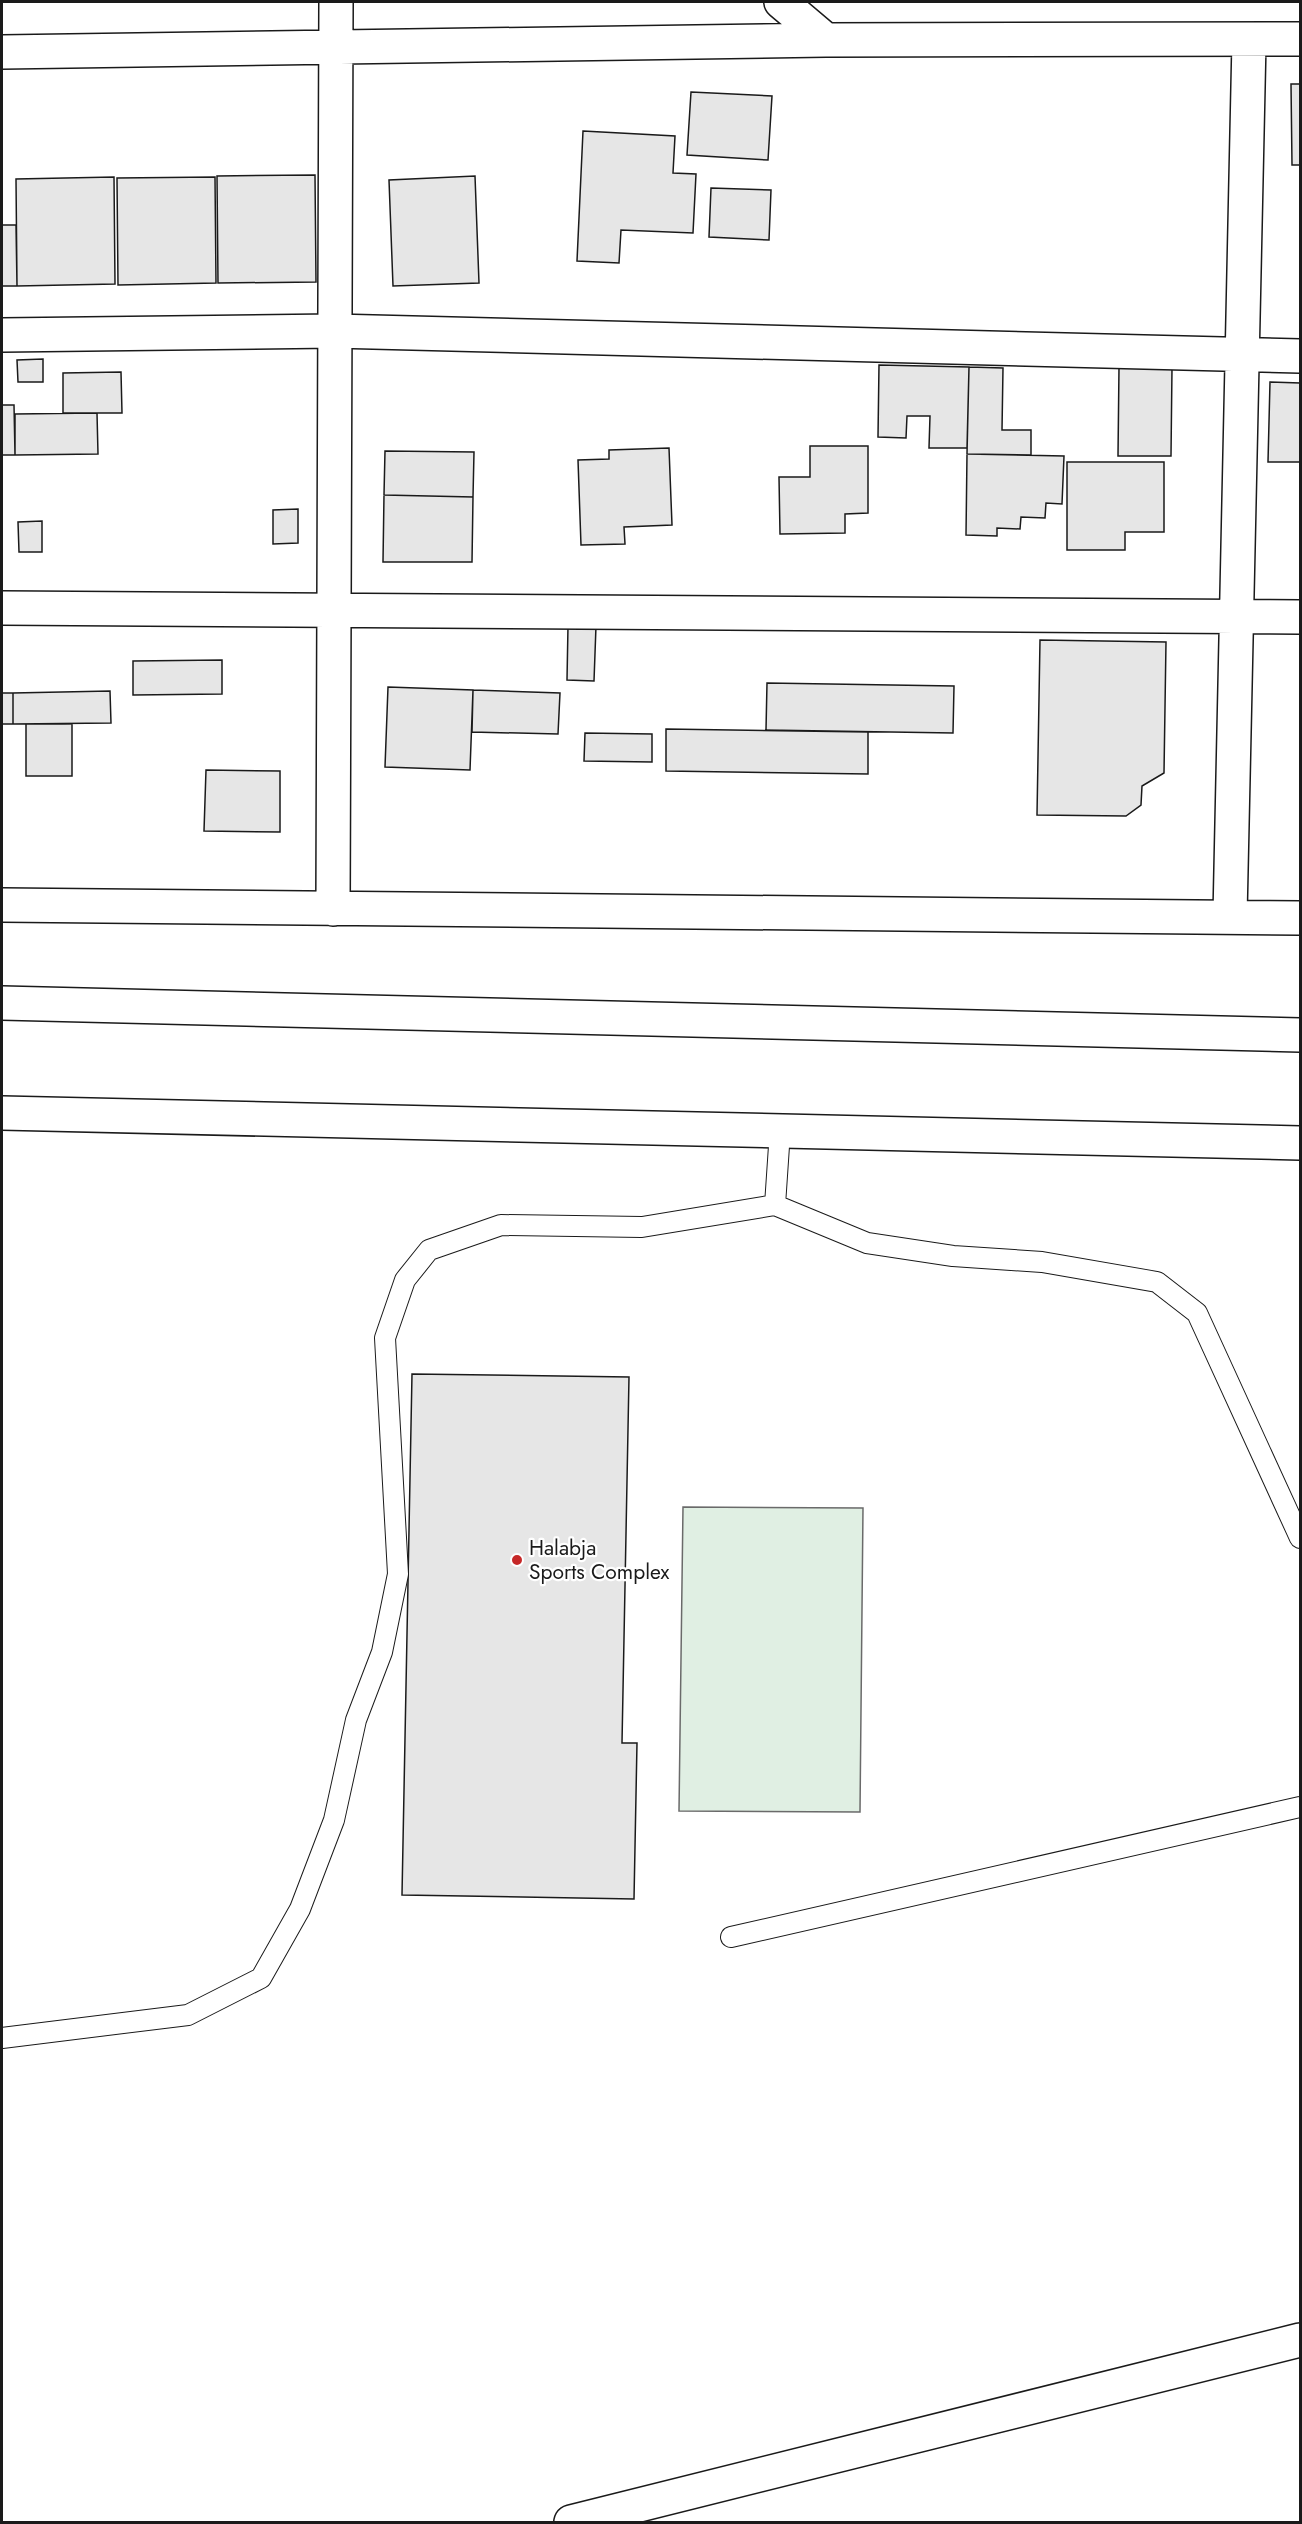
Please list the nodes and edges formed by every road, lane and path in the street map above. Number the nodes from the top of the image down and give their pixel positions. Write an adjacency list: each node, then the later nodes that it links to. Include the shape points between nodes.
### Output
1 (336, 2): 6 (main road)
2 (781, 2): 4 (main road)
3 (1300, 39): 5 (main road)
4 (826, 40): 5 (main road); 6 (main road)
5 (1249, 41): 10 (main road)
6 (336, 48): 7 (main road); 8 (main road)
7 (2, 52)
8 (334, 331): 9 (main road); 10 (main road); 13 (main road)
9 (2, 335)
10 (1242, 355): 11 (main road); 14 (main road)
11 (1300, 356)
12 (2, 608): 13 (main road)
13 (334, 610): 14 (main road); 17 (main road)
14 (1236, 617): 15 (main road); 18 (main road)
15 (1300, 617)
16 (2, 905): 17 (main road)
17 (333, 909): 18 (main road)
18 (1230, 916): 19 (main road)
19 (1300, 918)
20 (2, 1003): 21 (main road)
21 (1300, 1035)
22 (2, 1113): 23 (main road)
23 (780, 1131): 24 (main road); 25 (lane)
24 (1300, 1143)
25 (775, 1205): 26 (lane, via 867,1243 953,1256 1042,1262 1157,1282 1197,1313); 29 (lane, via 642,1227 501,1225 429,1250 405,1280 385,1338 398,1574 382,1653 356,1720 334,1820 300,1909 261,1978 188,2014)
26 (1300, 1539)
27 (1300, 1807): 28 (lane)
28 (731, 1938)
29 (2, 2038)
30 (1300, 2340): 31 (main road)
31 (571, 2523)

